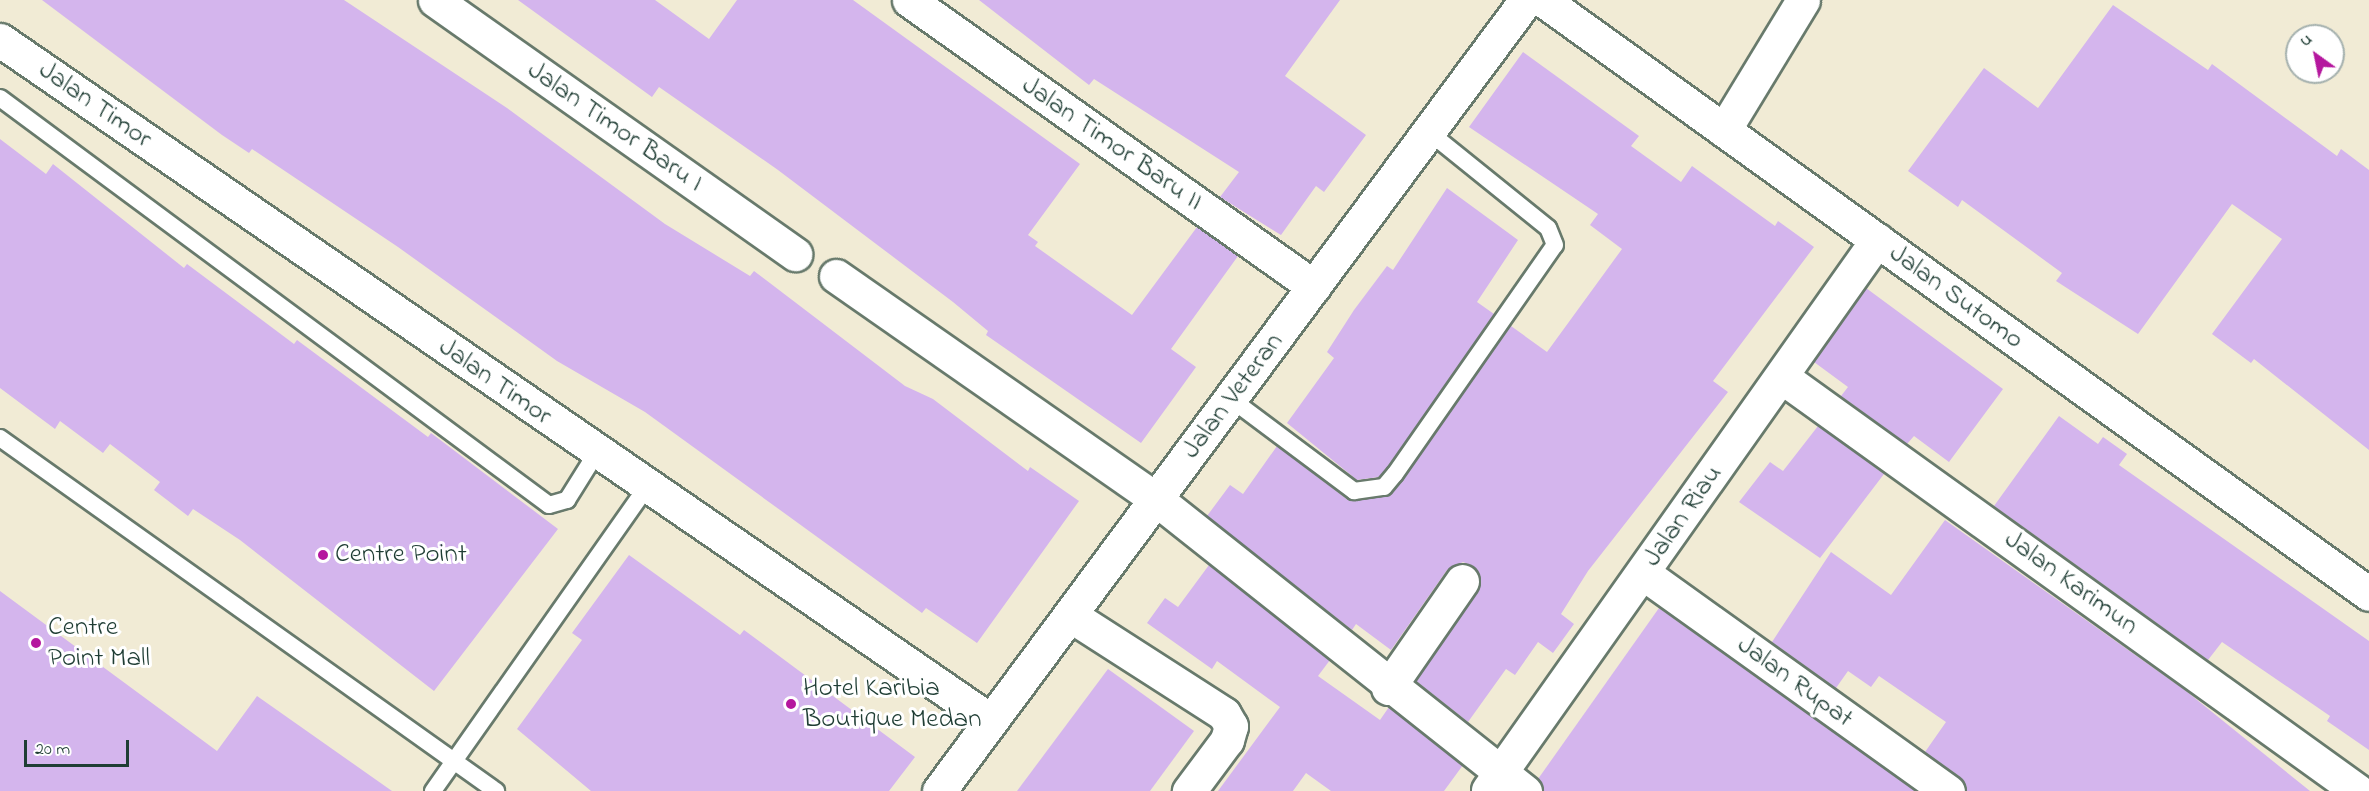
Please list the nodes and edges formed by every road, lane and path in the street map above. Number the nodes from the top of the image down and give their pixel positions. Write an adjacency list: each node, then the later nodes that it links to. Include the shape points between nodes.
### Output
1 (435, 0): 11 (street, Jalan Timor Baru I)
2 (909, 0): 13 (street, Jalan Timor Baru II)
3 (1526, 0): 9 (street, Jalan Veteran)
4 (1543, 0): 8 (street, Jalan Sutomo)
5 (1803, 0): 8 (street)
6 (0, 40): 17 (street, Jalan Timor)
7 (0, 98): 17 (lane, via 549,506 567,500)
8 (1724, 130): 10 (street, Jalan Sutomo)
9 (1429, 132): 13 (street, Jalan Veteran); 15 (lane, via 1548,228 1555,245 1395,474 1384,487 1354,491)
10 (1877, 240): 14 (street, Jalan Riau); 22 (street, Jalan Sutomo)
11 (795, 254)
12 (836, 276): 19 (street)
13 (1314, 287): 15 (street, Jalan Veteran)
14 (1782, 377): 20 (street, Jalan Riau); 33 (street, Jalan Karimun)
15 (1231, 399): 19 (street, Jalan Veteran)
16 (0, 438): 26 (lane)
17 (597, 452): 18 (street, Jalan Timor)
18 (646, 486): 25 (street, Jalan Timor); 26 (lane)
19 (1156, 500): 23 (street, Jalan Veteran); 24 (street)
20 (1643, 573): 27 (street, Jalan Riau); 32 (street, Jalan Rupat)
21 (1462, 581): 24 (street)
22 (2369, 594)
23 (1070, 615): 25 (street, Jalan Veteran); 31 (street, via 1224,714 1231,726 1227,740)
24 (1388, 688): 27 (street)
25 (991, 721): 30 (street, Jalan Veteran)
26 (454, 759): 28 (lane); 29 (lane)
27 (1504, 785)
28 (433, 791)
29 (496, 791)
30 (939, 791)
31 (1189, 791)
32 (1948, 791)
33 (2358, 791)

